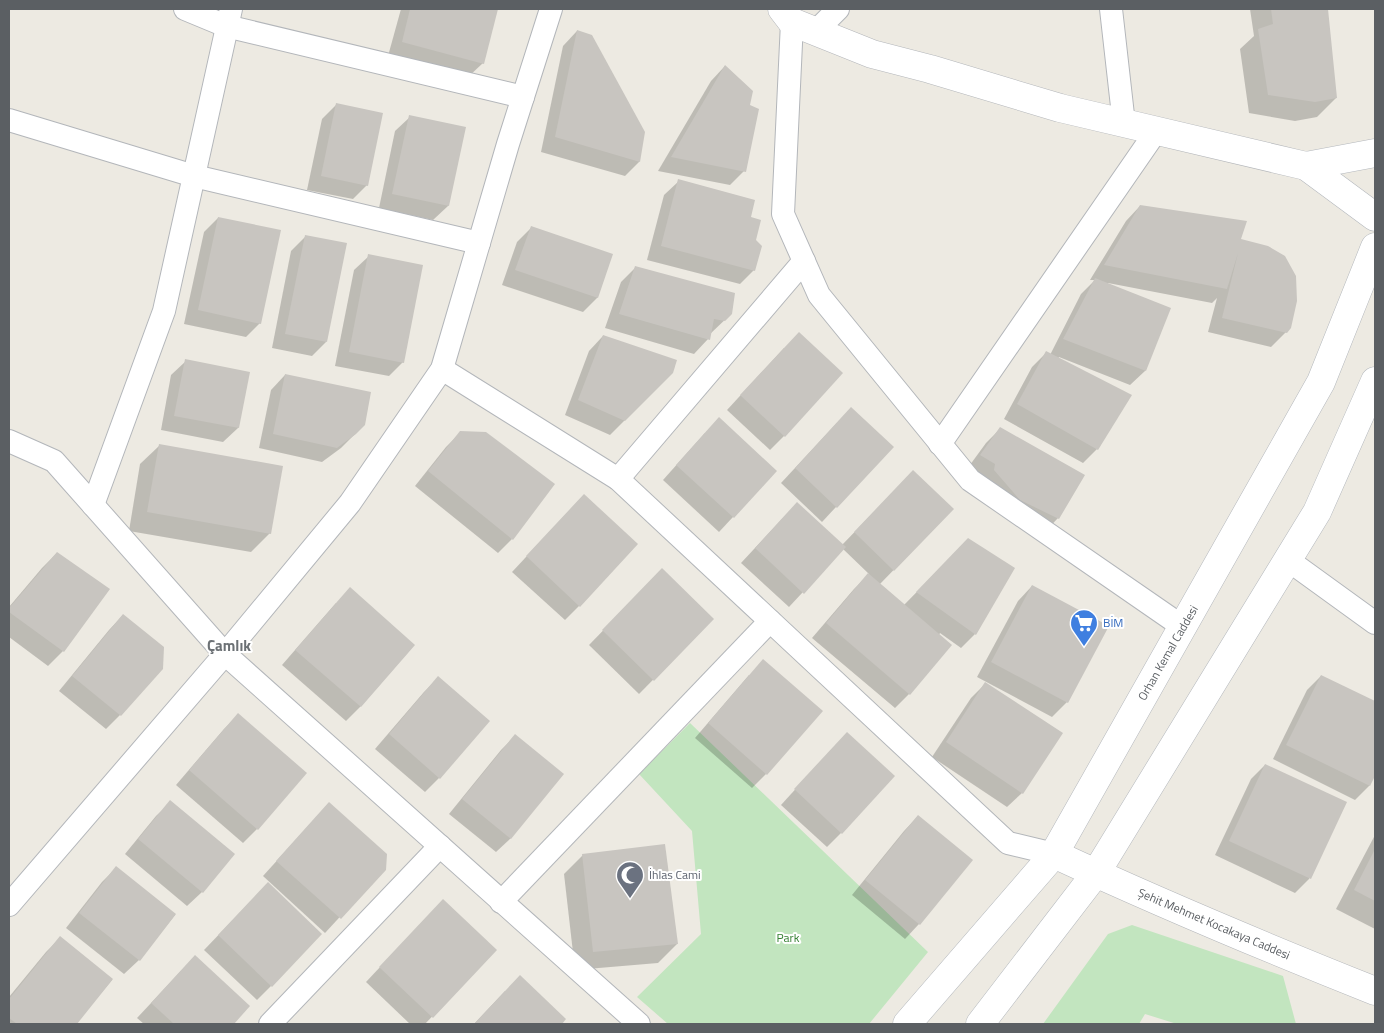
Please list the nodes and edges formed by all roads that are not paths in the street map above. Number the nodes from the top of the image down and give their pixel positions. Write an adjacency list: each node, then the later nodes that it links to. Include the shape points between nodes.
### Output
1 (186, 9): 5 (street)
2 (551, 9): 7 (street)
3 (838, 9): 6 (street)
4 (1111, 9): 9 (street)
5 (229, 17): 7 (street); 13 (street)
6 (796, 21): 9 (main road, via 872,54); 17 (street, via 783,214)
7 (523, 97): 15 (street)
8 (9, 120): 13 (street)
9 (1124, 124): 10 (main road)
10 (1157, 130): 12 (main road); 21 (street)
11 (1375, 153): 12 (main road)
12 (1306, 166): 14 (main road)
13 (194, 176): 15 (street); 23 (street, via 164,311)
14 (1375, 217)
15 (479, 243): 18 (street)
16 (1375, 247): 27 (main road, Orhan Kemal Caddesi, via 1322,382)
17 (804, 261): 21 (street, via 819,295); 22 (street)
18 (442, 369): 22 (street); 28 (street, via 350,503)
19 (1375, 381): 24 (main road, via 1317,512)
20 (9, 441): 23 (street, via 54,461)
21 (940, 444): 27 (street, via 970,480)
22 (618, 479): 25 (street)
23 (93, 505): 28 (street)
24 (1288, 560): 26 (street); 31 (main road)
25 (770, 621): 30 (street, via 1008,842); 32 (street)
26 (1375, 623)
27 (1183, 627): 30 (main road, Orhan Kemal Caddesi)
28 (225, 654): 29 (street); 33 (street)
29 (440, 846): 32 (street); 35 (street)
30 (1054, 854): 31 (main road, Şehit Mehmet Kocakaya Caddesi); 37 (main road, Orhan Kemal Caddesi)
31 (1096, 873): 34 (main road, Şehit Mehmet Kocakaya Caddesi); 38 (main road)
32 (501, 902): 36 (street)
33 (9, 905)
34 (1375, 991)
35 (270, 1024)
36 (639, 1024)
37 (907, 1024)
38 (980, 1024)

